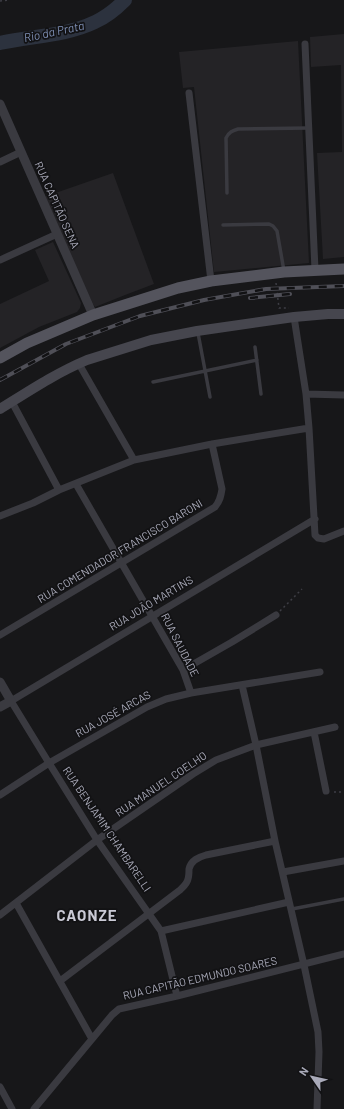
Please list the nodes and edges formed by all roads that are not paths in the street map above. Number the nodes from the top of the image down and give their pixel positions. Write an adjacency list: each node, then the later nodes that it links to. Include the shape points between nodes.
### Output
1 (305, 44): 4 (street)
2 (189, 93): 14 (street)
3 (0, 104): 5 (street, RUA CAPITÃO SENA)
4 (309, 128): 7 (lane, via 231,131 226,138); 12 (street)
5 (21, 152): 6 (street); 9 (street, RUA CAPITÃO SENA)
6 (0, 162)
7 (227, 193)
8 (222, 226): 13 (lane, via 273,226 277,231)
9 (57, 234): 10 (street); 17 (street, RUA CAPITÃO SENA)
10 (0, 260)
11 (343, 268): 12 (main road)
12 (315, 270): 13 (main road)
13 (284, 272): 14 (main road)
14 (211, 281): 17 (main road, via 178,288)
15 (294, 312): 16 (main road); 18 (main road); 26 (street)
16 (344, 314)
17 (93, 315): 20 (main road)
18 (197, 331): 22 (main road, via 151,340); 23 (lane)
19 (255, 347): 21 (lane)
20 (0, 358)
21 (257, 360): 23 (lane); 25 (lane)
22 (78, 364): 29 (main road); 33 (street)
23 (205, 371): 24 (lane); 27 (lane)
24 (154, 382)
25 (261, 394)
26 (306, 394): 28 (street); 31 (street)
27 (210, 396)
28 (344, 396)
29 (12, 402): 30 (main road); 35 (street)
30 (0, 409)
31 (309, 428): 32 (street); 37 (street)
32 (212, 444): 33 (street); 39 (street, RUA COMENDADOR FRANCISCO BARONI, via 222,490 219,503)
33 (134, 460): 34 (street)
34 (76, 484): 35 (street); 39 (street, RUA SAUDADE)
35 (59, 490): 36 (street)
36 (0, 516)
37 (315, 519): 38 (street, via 315,535 319,539); 41 (street, RUA JOÃO MARTINS)
38 (344, 532)
39 (121, 563): 41 (street, RUA SAUDADE); 42 (street, RUA COMENDADOR FRANCISCO BARONI)
40 (276, 615): 43 (street)
41 (152, 616): 43 (street, RUA SAUDADE); 48 (street, RUA JOÃO MARTINS)
42 (0, 634)
43 (183, 670): 47 (street, RUA SAUDADE)
44 (320, 672): 46 (street, RUA JOSÉ ARCAS)
45 (0, 682): 48 (street, RUA BENJAMIM CHAMBARELLI)
46 (242, 685): 47 (street, RUA JOSÉ ARCAS); 52 (street)
47 (191, 693): 53 (street, RUA JOSÉ ARCAS, via 147,707)
48 (11, 701): 49 (street, RUA JOÃO MARTINS); 53 (street, RUA BENJAMIM CHAMBARELLI)
49 (0, 708)
50 (335, 727): 51 (street, RUA MANUEL COELHO)
51 (314, 732): 52 (street, RUA MANUEL COELHO); 54 (street)
52 (256, 745): 56 (street, RUA MANUEL COELHO, via 216,760); 57 (street)
53 (49, 763): 55 (street, RUA JOSÉ ARCAS); 56 (street, RUA BENJAMIM CHAMBARELLI)
54 (326, 792)
55 (0, 795)
56 (97, 840): 61 (street, RUA MANUEL COELHO); 63 (street, RUA BENJAMIM CHAMBARELLI)
57 (275, 841): 59 (street); 63 (street, via 198,858 190,867 186,884)
58 (344, 861): 59 (street)
59 (283, 872): 62 (street)
60 (344, 899): 62 (lane)
61 (16, 903): 64 (street, RUA MANUEL COELHO); 68 (street)
62 (290, 906): 65 (street); 67 (street)
63 (150, 913): 65 (street, RUA BENJAMIM CHAMBARELLI); 68 (street)
64 (0, 915)
65 (162, 931): 69 (street, RUA BENJAMIM CHAMBARELLI)
66 (344, 954): 67 (street, RUA CAPITÃO EDMUNDO SOARES)
67 (304, 964): 69 (street, RUA CAPITÃO EDMUNDO SOARES); 74 (street, via 318,1032)
68 (60, 981): 70 (street)
69 (177, 996): 70 (street, RUA CAPITÃO EDMUNDO SOARES, via 119,1008)
70 (92, 1039): 73 (street, RUA CAPITÃO EDMUNDO SOARES)
71 (0, 1088): 72 (street)
72 (12, 1109)
73 (34, 1109)
74 (317, 1109)

